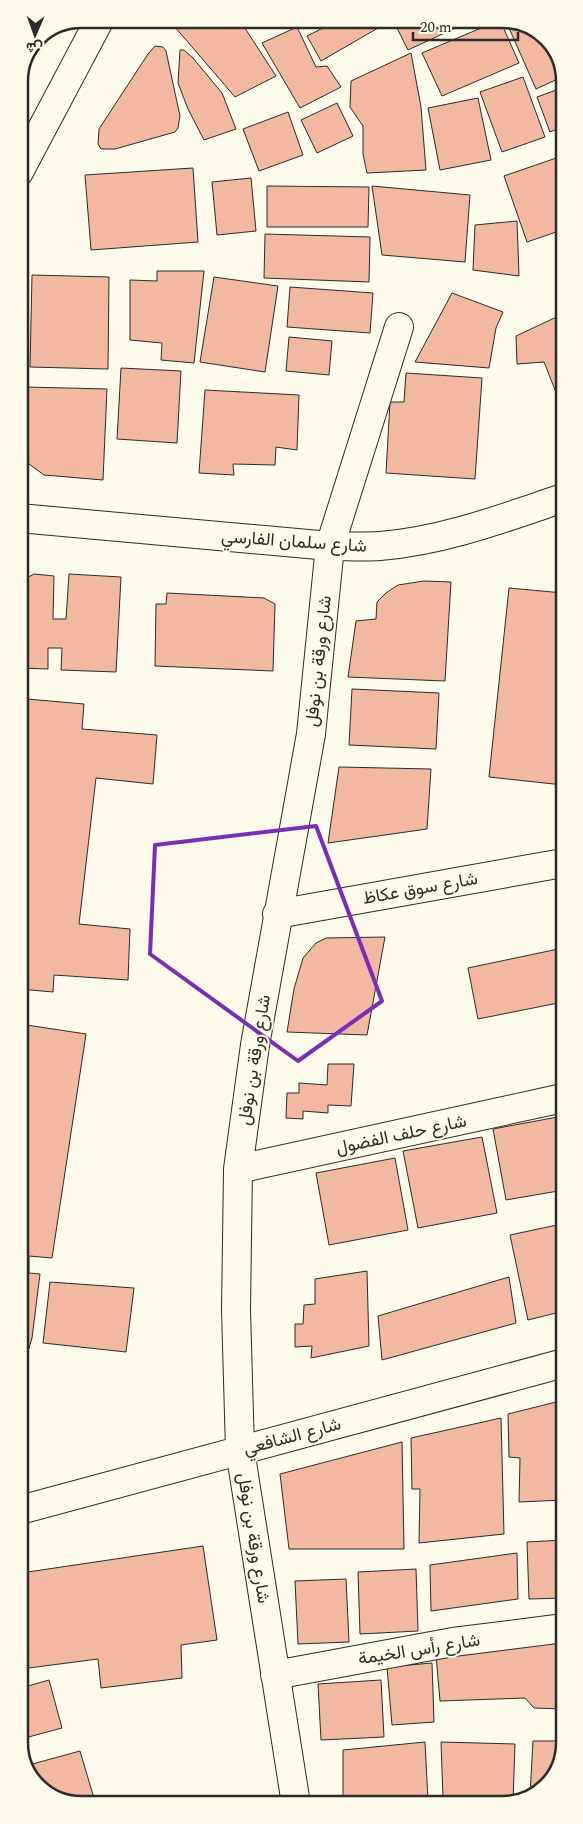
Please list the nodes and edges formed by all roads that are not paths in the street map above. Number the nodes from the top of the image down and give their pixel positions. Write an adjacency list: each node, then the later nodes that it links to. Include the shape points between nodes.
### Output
1 (95, 28): 2 (main road)
2 (28, 155)
3 (399, 327): 6 (main road, شارع ورقة بن نوفل)
4 (556, 500): 6 (main road, شارع سلمان الفارسي, via 480,525 422,539 380,546)
5 (28, 519): 6 (main road, شارع سلمان الفارسي)
6 (330, 546): 8 (main road, شارع ورقة بن نوفل, via 311,734)
7 (556, 864): 8 (main road, شارع سوق عكاظ)
8 (278, 914): 10 (main road, شارع ورقة بن نوفل)
9 (556, 1100): 10 (main road, شارع حلف الفضول)
10 (238, 1169): 12 (main road, شارع ورقة بن نوفل, via 236,1310)
11 (556, 1365): 12 (main road, شارع الشافعي)
12 (240, 1450): 13 (main road, شارع الشافعي); 15 (main road, شارع ورقة بن نوفل)
13 (28, 1508)
14 (556, 1629): 15 (main road, شارع رأس الخيمة, via 453,1642)
15 (275, 1675): 16 (main road, شارع ورقة بن نوفل)
16 (295, 1796)

